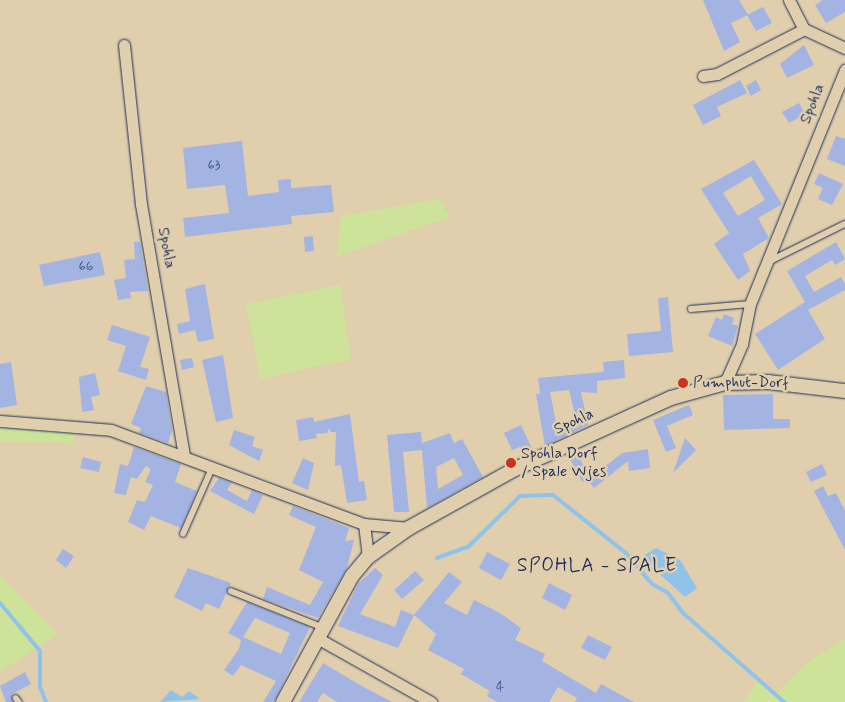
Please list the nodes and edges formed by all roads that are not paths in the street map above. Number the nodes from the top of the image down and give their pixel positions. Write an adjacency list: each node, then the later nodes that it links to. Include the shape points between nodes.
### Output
1 (789, 0): 2 (street)
2 (804, 29): 4 (street); 6 (street, via 717,74)
3 (124, 45): 14 (street, Spohla, via 141,204)
4 (845, 48)
5 (845, 70): 8 (street, Spohla)
6 (703, 76)
7 (845, 224): 8 (lane)
8 (768, 262): 9 (street, Spohla)
9 (750, 304): 10 (lane); 11 (street, Spohla, via 742,344)
10 (691, 309)
11 (726, 383): 12 (street, Spohla, via 768,382); 17 (street, Spohla, via 671,398 616,422)
12 (845, 391)
13 (0, 421): 14 (street, via 111,430)
14 (184, 456): 15 (street)
15 (213, 466): 16 (street); 18 (lane)
16 (364, 524): 17 (street); 19 (street)
17 (409, 528): 19 (street, Spohla)
18 (183, 534)
19 (368, 557): 21 (street, Spohla, via 337,600)
20 (231, 591): 21 (lane)
21 (321, 633): 22 (street, Spohla); 23 (street)
22 (283, 702)
23 (431, 702)

